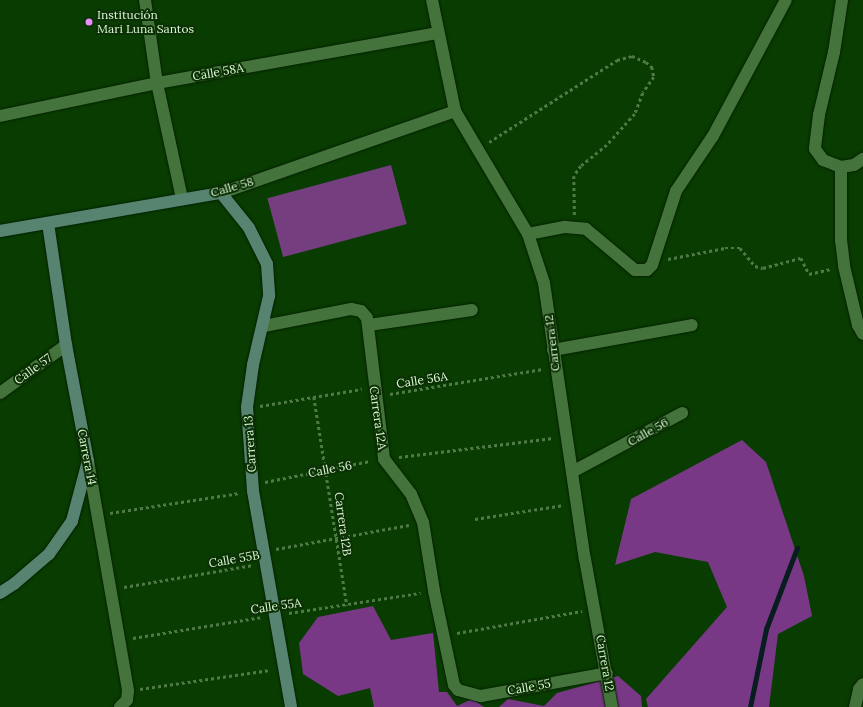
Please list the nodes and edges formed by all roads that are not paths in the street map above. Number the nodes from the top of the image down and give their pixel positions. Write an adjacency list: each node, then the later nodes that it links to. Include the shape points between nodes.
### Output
1 (144, 0): 6 (street)
2 (432, 0): 5 (street, Carrera 12)
3 (786, 0): 15 (street, via 713,136 676,191 652,264 647,270 635,270 586,228 575,227)
4 (842, 0): 10 (street, via 815,144 815,149 823,160)
5 (437, 33): 6 (street, Calle 58A); 7 (street, Carrera 12)
6 (157, 83): 8 (street, Calle 58A); 12 (street)
7 (455, 111): 11 (street, Calle 58); 15 (street, Carrera 12)
8 (0, 116)
9 (863, 159): 10 (street, via 854,165)
10 (841, 167): 20 (street, via 841,240 844,266 858,325)
11 (222, 193): 12 (street, Calle 58); 19 (street, Carrera 13, via 249,228 267,264 269,296)
12 (182, 199): 13 (street, Calle 58)
13 (48, 223): 14 (street, Calle 58); 21 (street, Carrera 14)
14 (0, 232)
15 (528, 234): 22 (street, Carrera 12, via 544,283)
16 (472, 310): 17 (street)
17 (369, 325): 19 (street, via 365,314 351,309); 30 (street, Carrera 12A, via 384,459 411,494 423,522 434,591)
18 (692, 325): 22 (street)
19 (264, 326): 32 (street, Carrera 13, via 253,365 247,408 253,491 277,614)
20 (863, 334)
21 (66, 346): 23 (street, Calle 57); 25 (street, Carrera 14)
22 (553, 350): 26 (street, Carrera 12)
23 (0, 393)
24 (682, 413): 26 (street, Calle 56)
25 (88, 461): 27 (street, via 72,522 49,554); 31 (street, Carrera 14, via 128,691 126,700)
26 (572, 472): 28 (street, Carrera 12)
27 (0, 593)
28 (607, 673): 30 (street, Calle 55, via 481,696 465,694); 33 (street, Carrera 12)
29 (863, 684): 34 (street, via 859,689)
30 (454, 685)
31 (120, 707)
32 (291, 707)
33 (612, 707)
34 (855, 707)

